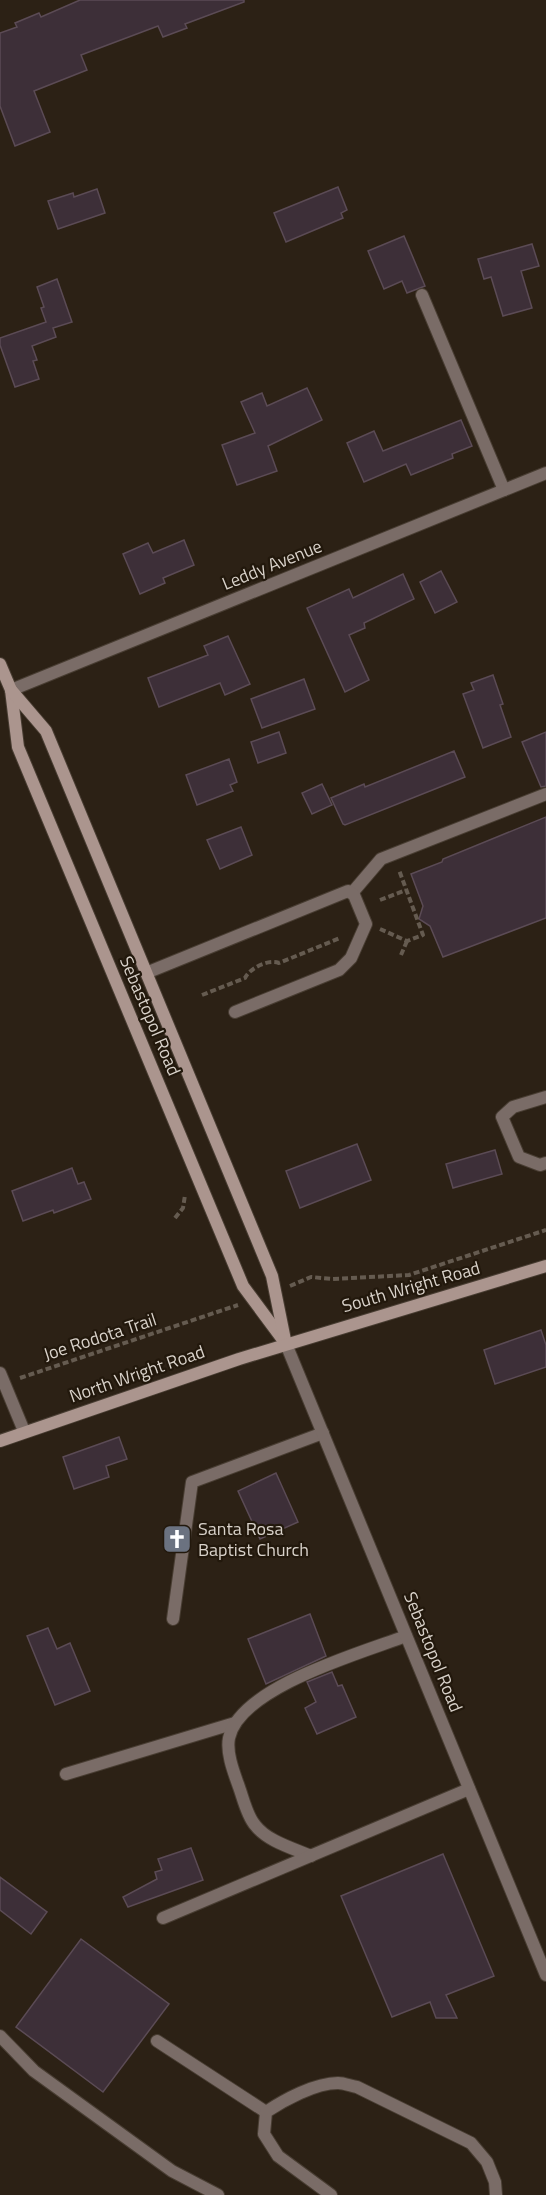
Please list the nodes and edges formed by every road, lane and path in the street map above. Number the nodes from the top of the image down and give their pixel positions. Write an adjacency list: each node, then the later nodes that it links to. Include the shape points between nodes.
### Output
1 (422, 295): 3 (street)
2 (546, 473): 3 (street, Leddy Avenue)
3 (504, 490): 5 (street, Leddy Avenue)
4 (0, 664): 5 (main road, Sebastopol Road)
5 (11, 690): 15 (main road, Sebastopol Road, via 46,731); 24 (main road, Sebastopol Road, via 18,747 239,1275)
6 (546, 794): 9 (street, via 381,859)
7 (409, 866): 8 (path, via 398,869)
8 (406, 890): 10 (path); 13 (path, via 423,935)
9 (352, 893): 15 (street, via 348,891); 17 (street, via 366,924 351,958 339,970)
10 (380, 900)
11 (397, 936): 13 (path)
12 (341, 938): 16 (path, via 248,971 244,978)
13 (407, 941): 14 (path)
14 (401, 954)
15 (146, 973): 24 (main road, Sebastopol Road, via 272,1276)
16 (202, 994)
17 (235, 1012)
18 (546, 1098): 19 (street, via 513,1107 502,1118 519,1157 540,1165)
19 (546, 1163)
20 (546, 1230): 22 (path, via 409,1275)
21 (546, 1266): 24 (main road, South Wright Road)
22 (311, 1277)
23 (209, 1316): 25 (path, Joe Rodota Trail)
24 (286, 1344): 26 (main road, North Wright Road); 27 (street, Sebastopol Road)
25 (2, 1379): 26 (street)
26 (24, 1431): 28 (main road, North Wright Road)
27 (323, 1433): 29 (street, via 192,1482); 30 (street, Sebastopol Road)
28 (0, 1441)
29 (173, 1619)
30 (406, 1636): 31 (street, via 286,1682 250,1706); 33 (street, Sebastopol Road)
31 (235, 1722): 32 (street); 34 (street, via 228,1740 232,1769 255,1825 274,1840)
32 (66, 1774)
33 (469, 1789): 34 (street); 36 (street, Sebastopol Road)
34 (311, 1856): 35 (street)
35 (163, 1917)
36 (546, 1974)
37 (0, 2036): 40 (street, via 43,2077 172,2171)
38 (157, 2041): 39 (street)
39 (266, 2112): 41 (street, via 264,2134 278,2156); 42 (street, via 314,2088 337,2083 357,2087 471,2144 487,2162)
40 (218, 2195)
41 (331, 2195)
42 (496, 2195)

